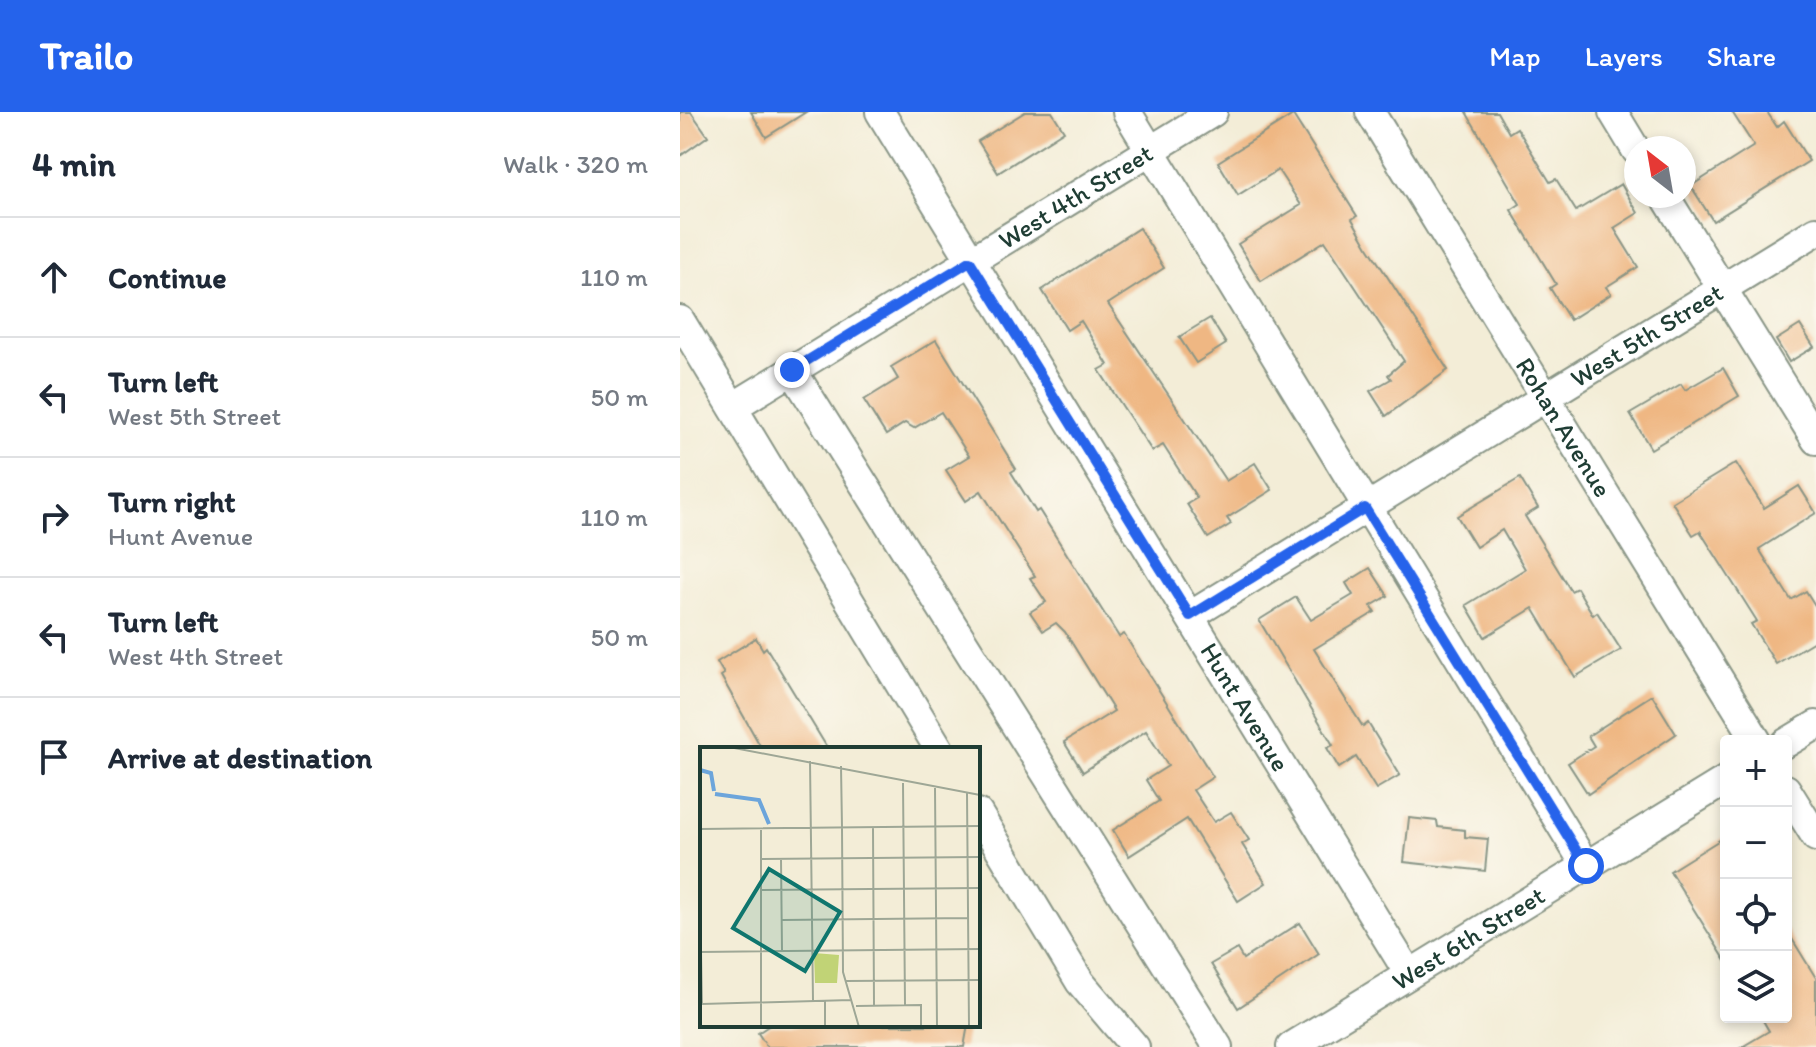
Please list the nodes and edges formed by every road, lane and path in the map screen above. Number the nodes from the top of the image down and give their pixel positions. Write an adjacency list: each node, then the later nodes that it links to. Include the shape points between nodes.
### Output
1 (880, 112): 10 (street, Hunt Avenue)
2 (1127, 112): 7 (street)
3 (1213, 112): 7 (street, West 4th Street)
4 (1370, 112): 14 (street, Rohan Avenue)
5 (1613, 112): 6 (street)
6 (1628, 136)
7 (1151, 151): 10 (street, West 4th Street); 17 (street)
8 (1672, 208): 11 (street)
9 (1816, 231): 11 (street, West 5th Street)
10 (970, 261): 13 (street, West 4th Street); 18 (street, Hunt Avenue)
11 (1722, 289): 14 (street, West 5th Street); 16 (street)
12 (680, 320): 15 (street)
13 (792, 370): 15 (street, West 4th Street); 30 (street)
14 (1547, 397): 17 (street, West 5th Street); 20 (street, Rohan Avenue)
15 (733, 407): 22 (street)
16 (1816, 440)
17 (1365, 508): 18 (street, West 5th Street); 27 (street)
18 (1190, 616): 28 (street, Hunt Avenue)
19 (1816, 725): 21 (street)
20 (1753, 735)
21 (1792, 739)
22 (938, 747)
23 (1720, 784): 27 (street, West 6th Street)
24 (1792, 799): 26 (street)
25 (980, 816): 29 (street, via 1080,982)
26 (1816, 837)
27 (1586, 866): 28 (street, West 6th Street)
28 (1409, 974): 31 (street, West 6th Street)
29 (1135, 1047)
30 (1218, 1047)
31 (1291, 1047)

